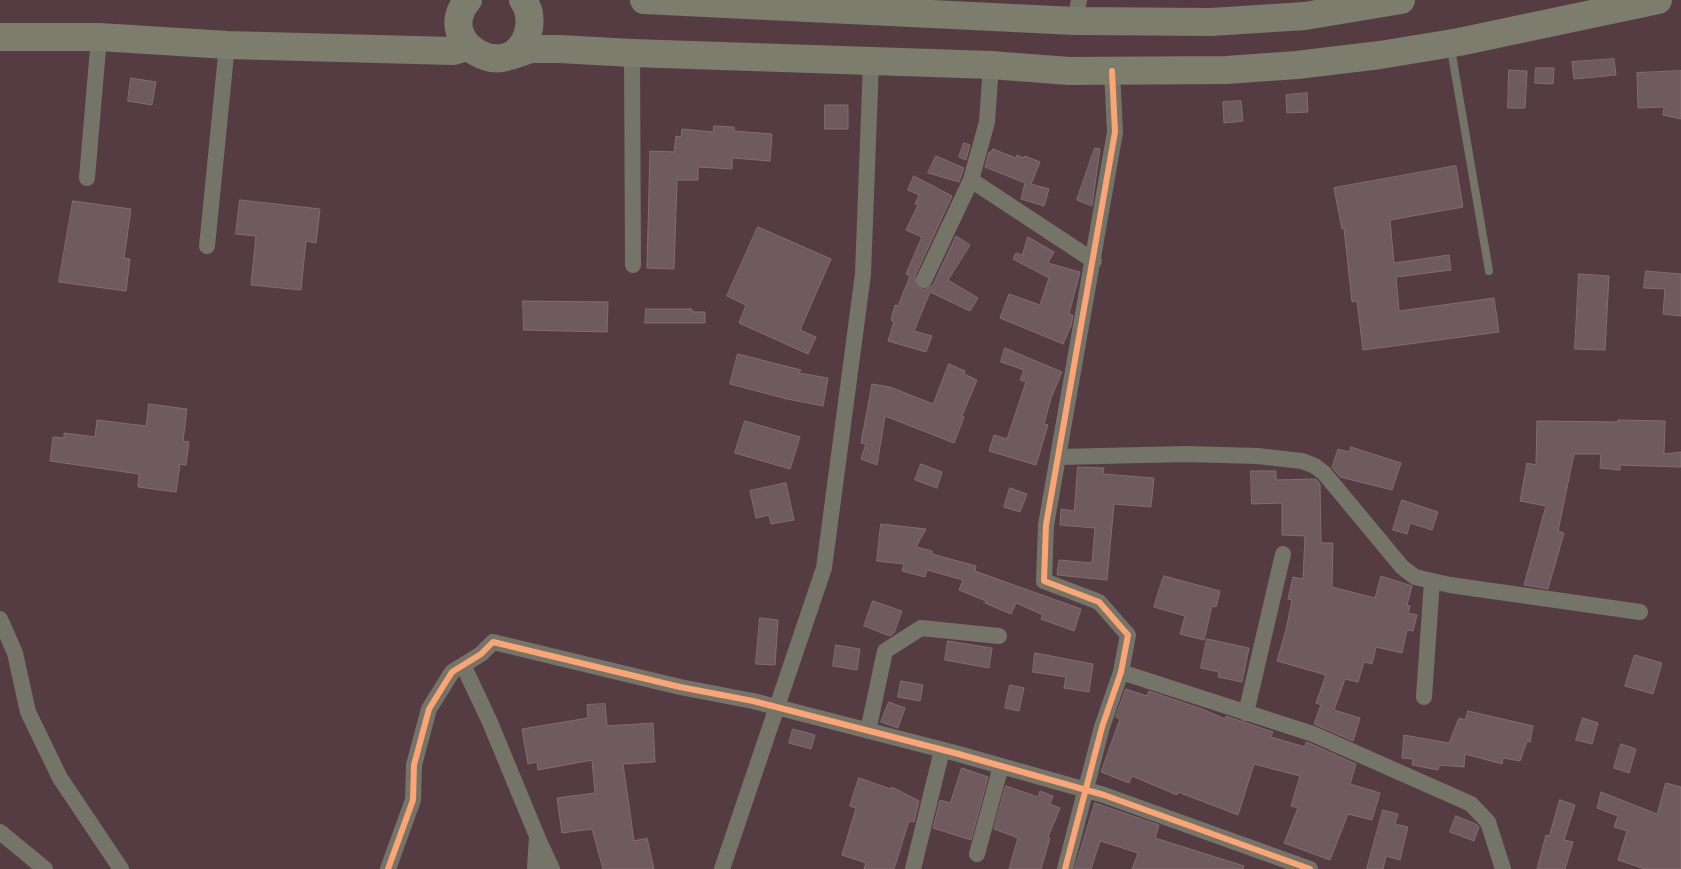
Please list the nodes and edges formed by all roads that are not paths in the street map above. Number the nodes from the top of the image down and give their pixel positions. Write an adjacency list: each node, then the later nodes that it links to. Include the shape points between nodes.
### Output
1 (468, 0): 12 (highway, via 463,5 458,28)
2 (522, 0): 14 (highway, via 529,14 530,27 525,43)
3 (644, 0): 6 (highway, via 787,8)
4 (1402, 0): 7 (highway, via 1286,17 1211,22)
5 (1658, 0): 10 (highway)
6 (875, 5): 7 (highway)
7 (1077, 10)
8 (0, 37): 9 (highway)
9 (99, 37): 11 (highway); 18 (street)
10 (1450, 43): 17 (highway, via 1297,65 1226,70); 23 (lane)
11 (227, 45): 12 (highway, via 453,50); 20 (street)
12 (467, 47): 14 (highway, via 478,55 492,58)
13 (632, 53): 14 (highway, via 531,49); 15 (highway); 22 (street)
14 (510, 56)
15 (871, 62): 16 (highway); 34 (street, via 864,274 824,568)
16 (991, 65): 17 (highway); 19 (street, via 987,122)
17 (1112, 71): 21 (street, via 1115,132)
18 (87, 178)
19 (971, 180): 21 (street); 24 (street)
20 (207, 246)
21 (1094, 261): 25 (street)
22 (634, 265)
23 (1489, 271)
24 (924, 280)
25 (1058, 457): 27 (street, via 1187,454 1302,461 1324,473 1402,567 1415,577); 32 (street, via 1046,525 1044,581 1099,602 1128,635)
26 (1283, 554): 35 (street)
27 (1432, 581): 28 (street); 33 (street)
28 (1640, 612)
29 (0, 619): 44 (street, via 15,653 28,712 60,778)
30 (999, 636): 36 (street, via 921,628 885,650)
31 (463, 665): 34 (street, via 493,642); 41 (street); 45 (street, via 452,672 429,708 414,765 413,800)
32 (1122, 672): 35 (street); 39 (street, via 1102,726)
33 (1424, 697)
34 (777, 708): 36 (street); 48 (street)
35 (1246, 713): 52 (street, via 1313,734 1471,804 1488,822)
36 (868, 731): 37 (street)
37 (942, 750): 38 (street); 49 (street)
38 (1001, 766): 39 (street); 42 (street)
39 (1086, 790): 50 (street); 51 (street)
40 (0, 832): 43 (street)
41 (537, 836): 46 (street); 47 (street)
42 (977, 854)
43 (45, 869)
44 (121, 869)
45 (388, 869)
46 (535, 869)
47 (552, 869)
48 (722, 869)
49 (913, 869)
50 (1065, 869)
51 (1310, 869)
52 (1504, 869)

